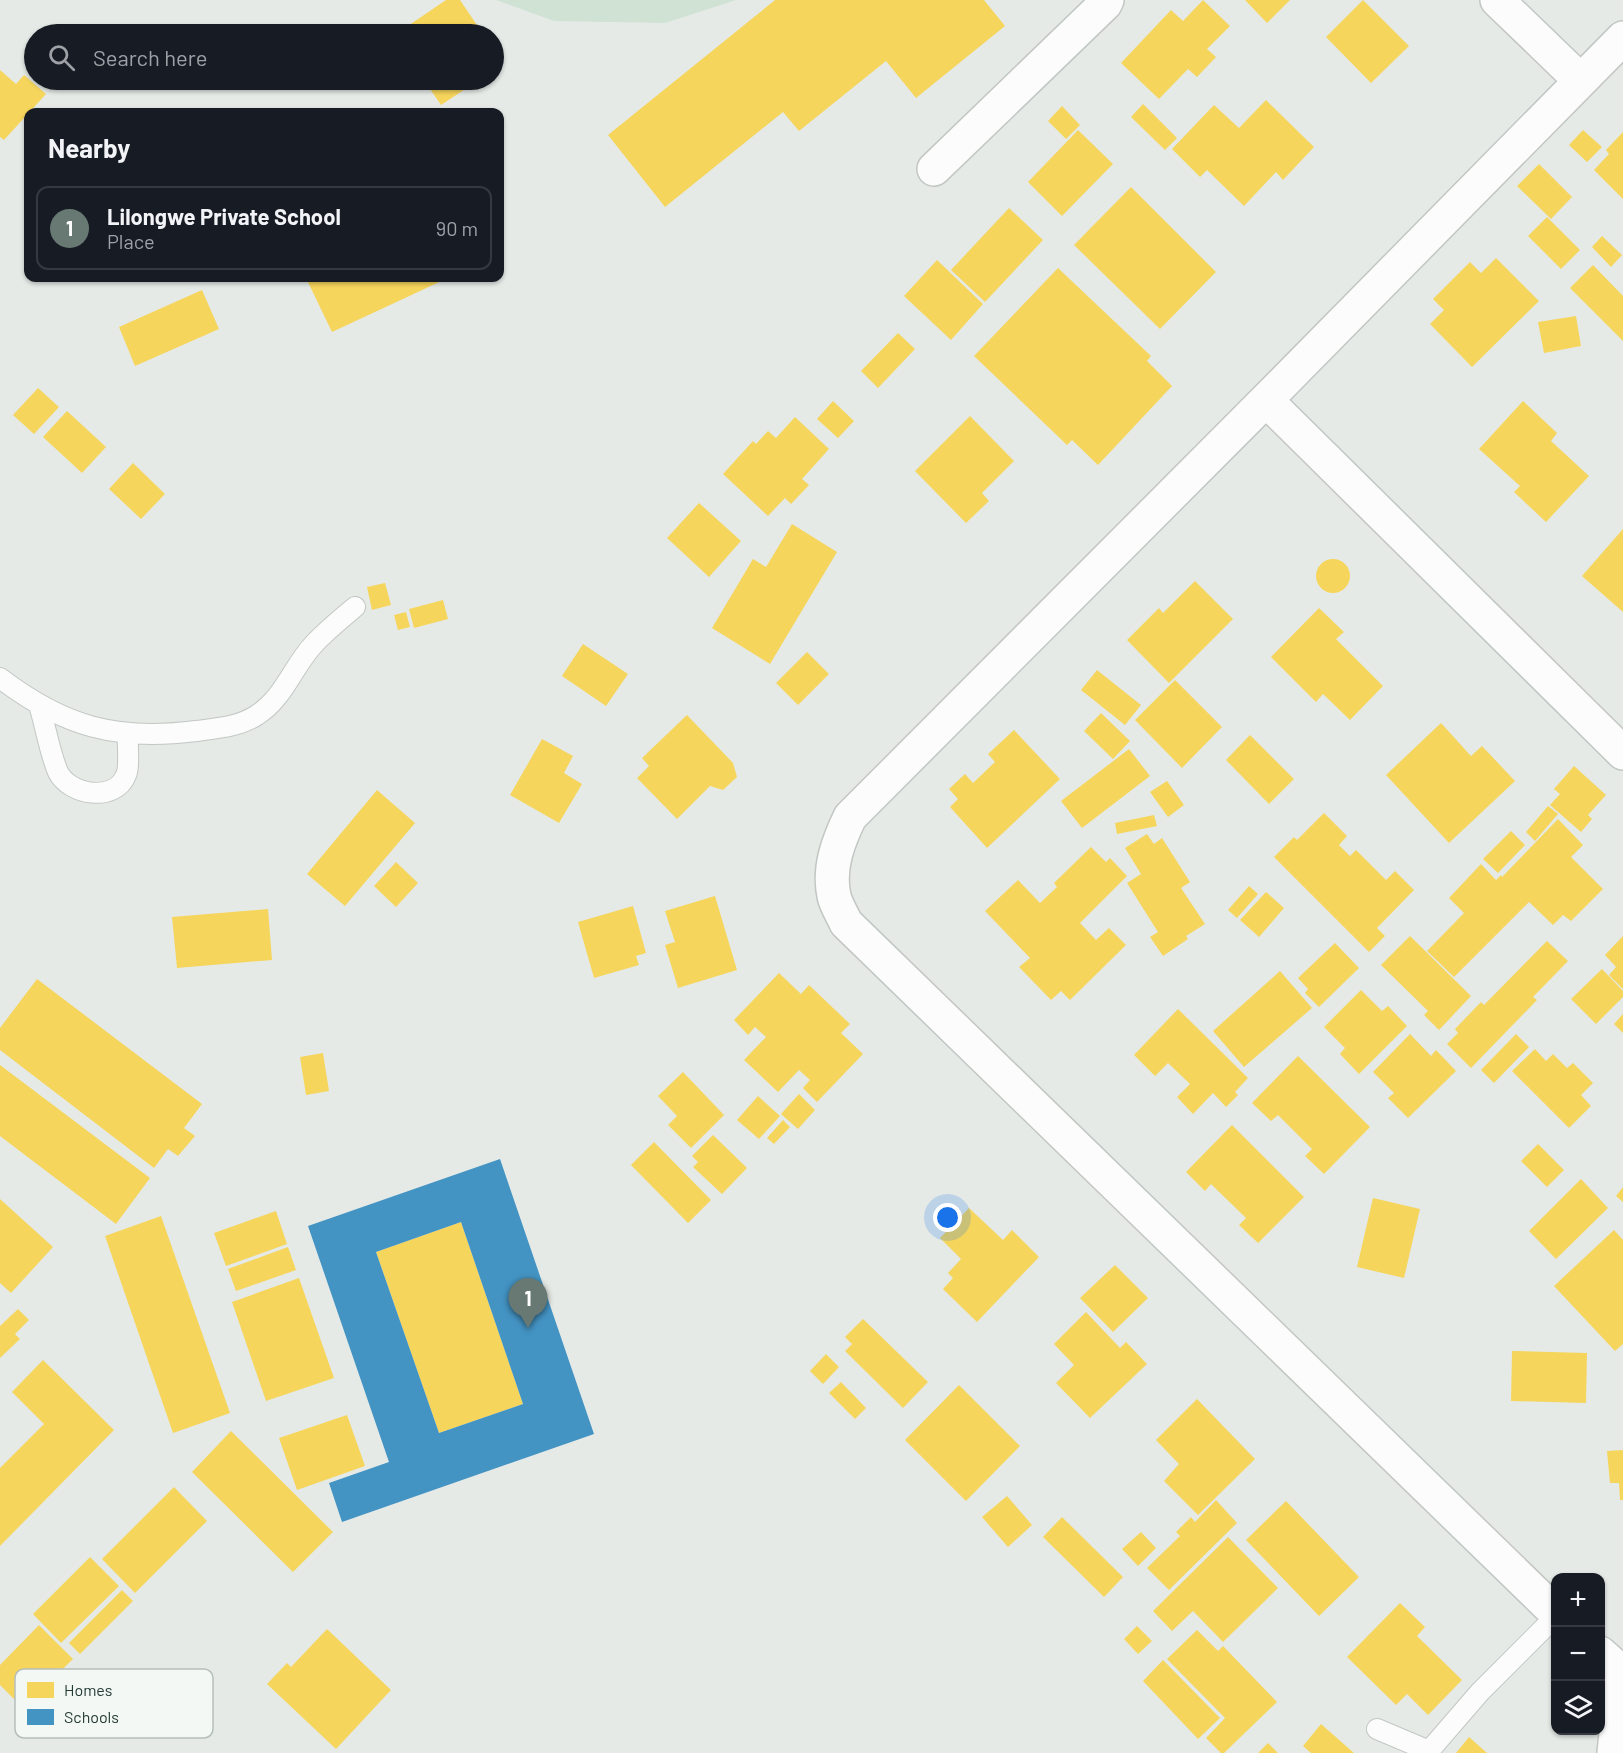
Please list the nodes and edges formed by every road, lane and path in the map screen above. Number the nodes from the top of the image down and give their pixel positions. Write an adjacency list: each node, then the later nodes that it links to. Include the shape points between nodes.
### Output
1 (1107, 0): 5 (street)
2 (1497, 0): 4 (street)
3 (1623, 38): 4 (street)
4 (1580, 80): 6 (street)
5 (934, 169)
6 (1266, 400): 11 (street); 12 (street, via 850,817 838,842 832,871 834,898 846,922)
7 (355, 607): 10 (lane, via 313,645 277,698 258,714 238,725 162,735)
8 (0, 678): 9 (lane)
9 (39, 705): 10 (lane, via 75,722); 10 (lane, via 58,773 73,788 97,794 116,788 127,775)
10 (128, 734)
11 (1623, 753)
12 (1551, 1610)
13 (1551, 1620): 16 (lane, via 1429,1751)
14 (1605, 1657): 15 (street)
15 (1623, 1673): 17 (street)
16 (1377, 1729)
17 (1614, 1753)

